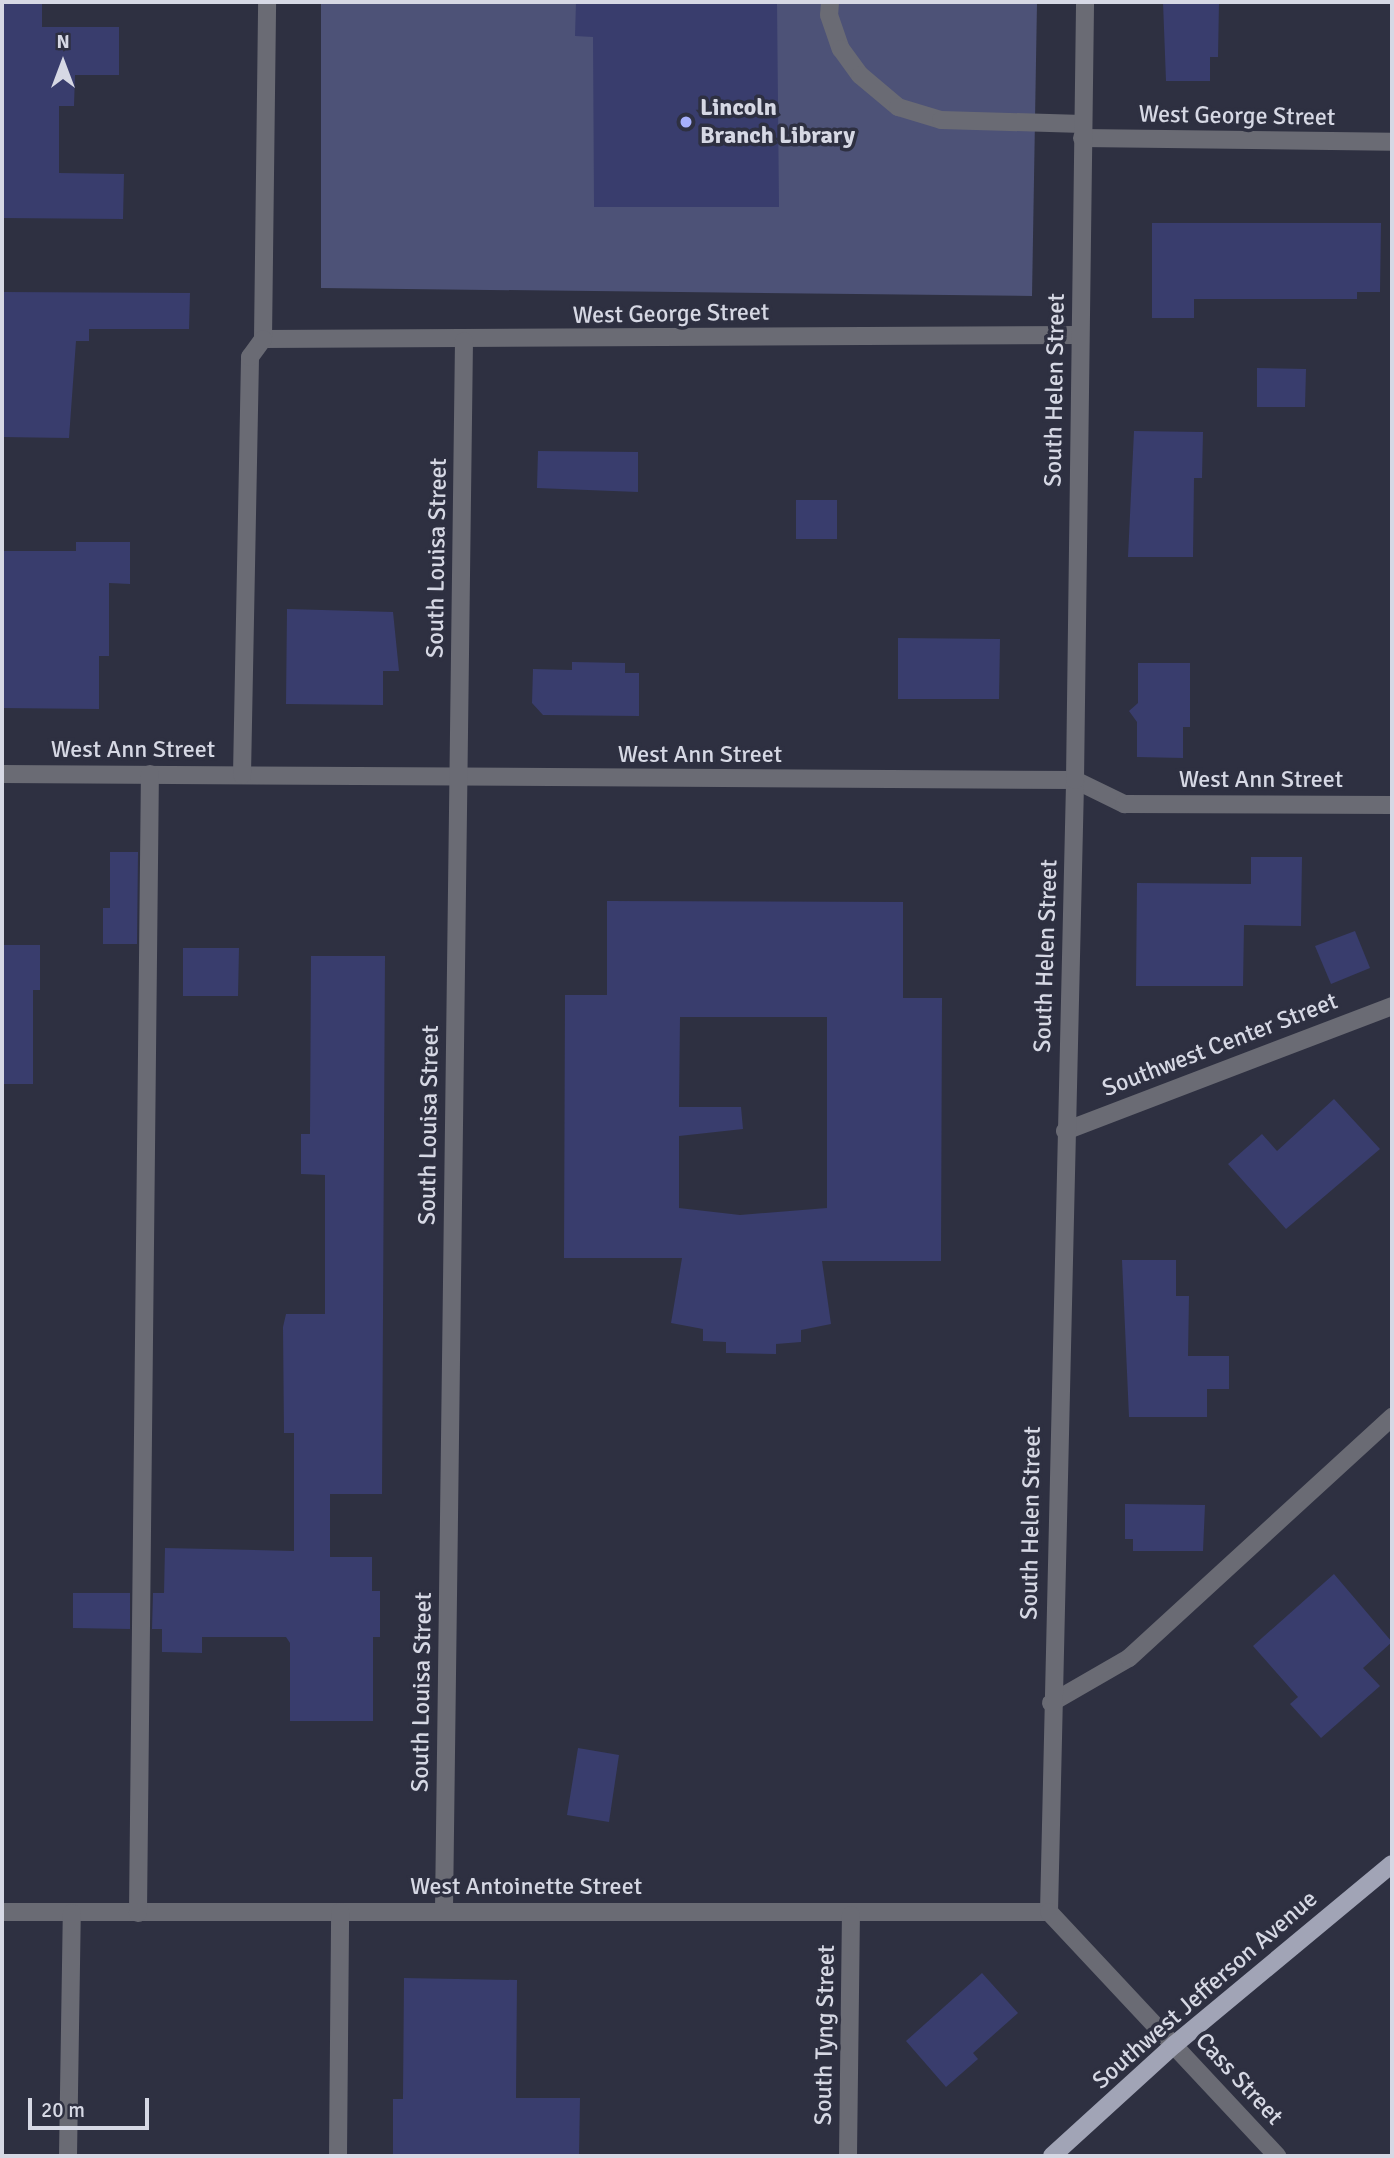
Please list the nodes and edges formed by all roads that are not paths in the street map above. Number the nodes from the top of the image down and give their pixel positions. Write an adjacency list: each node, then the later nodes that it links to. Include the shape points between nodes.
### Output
1 (267, 2): 7 (street)
2 (830, 2): 4 (street, West George Street, via 829,15 841,50 860,75 898,107 942,120)
3 (1086, 2): 4 (street, South Helen Street)
4 (1082, 131): 5 (street, West George Street); 6 (street, South Helen Street)
5 (1392, 142)
6 (1080, 335): 8 (street, West George Street); 13 (street, South Helen Street)
7 (263, 339): 8 (street, West George Street); 11 (street, via 250,357)
8 (464, 341): 12 (street, South Louisa Street)
9 (2, 774): 10 (street, West Ann Street)
10 (150, 774): 11 (street, West Ann Street); 25 (street)
11 (242, 775): 12 (street, West Ann Street)
12 (457, 780): 13 (street, West Ann Street); 20 (street, South Louisa Street)
13 (1076, 780): 14 (street, West Ann Street, via 1124,804); 16 (street, South Helen Street)
14 (1392, 805)
15 (1392, 1006): 16 (street, Southwest Center Street)
16 (1065, 1131): 18 (street, South Helen Street)
17 (1392, 1417): 18 (street, via 1129,1658)
18 (1051, 1703): 22 (street, South Helen Street)
19 (1392, 1864): 27 (main road, Southwest Jefferson Avenue)
20 (444, 1910): 21 (street, West Antoinette Street); 26 (street, West Antoinette Street)
21 (340, 1912): 25 (street, West Antoinette Street); 29 (street)
22 (1049, 1912): 26 (street, West Antoinette Street); 27 (street, Cass Street)
23 (2, 1913): 24 (street, West Antoinette Street)
24 (72, 1913): 25 (street, West Antoinette Street); 28 (street)
25 (138, 1913)
26 (851, 1915): 30 (street, South Tyng Street)
27 (1174, 2045): 31 (main road, Southwest Jefferson Avenue); 32 (street, Cass Street)
28 (68, 2156)
29 (338, 2156)
30 (848, 2156)
31 (1052, 2156)
32 (1277, 2156)

